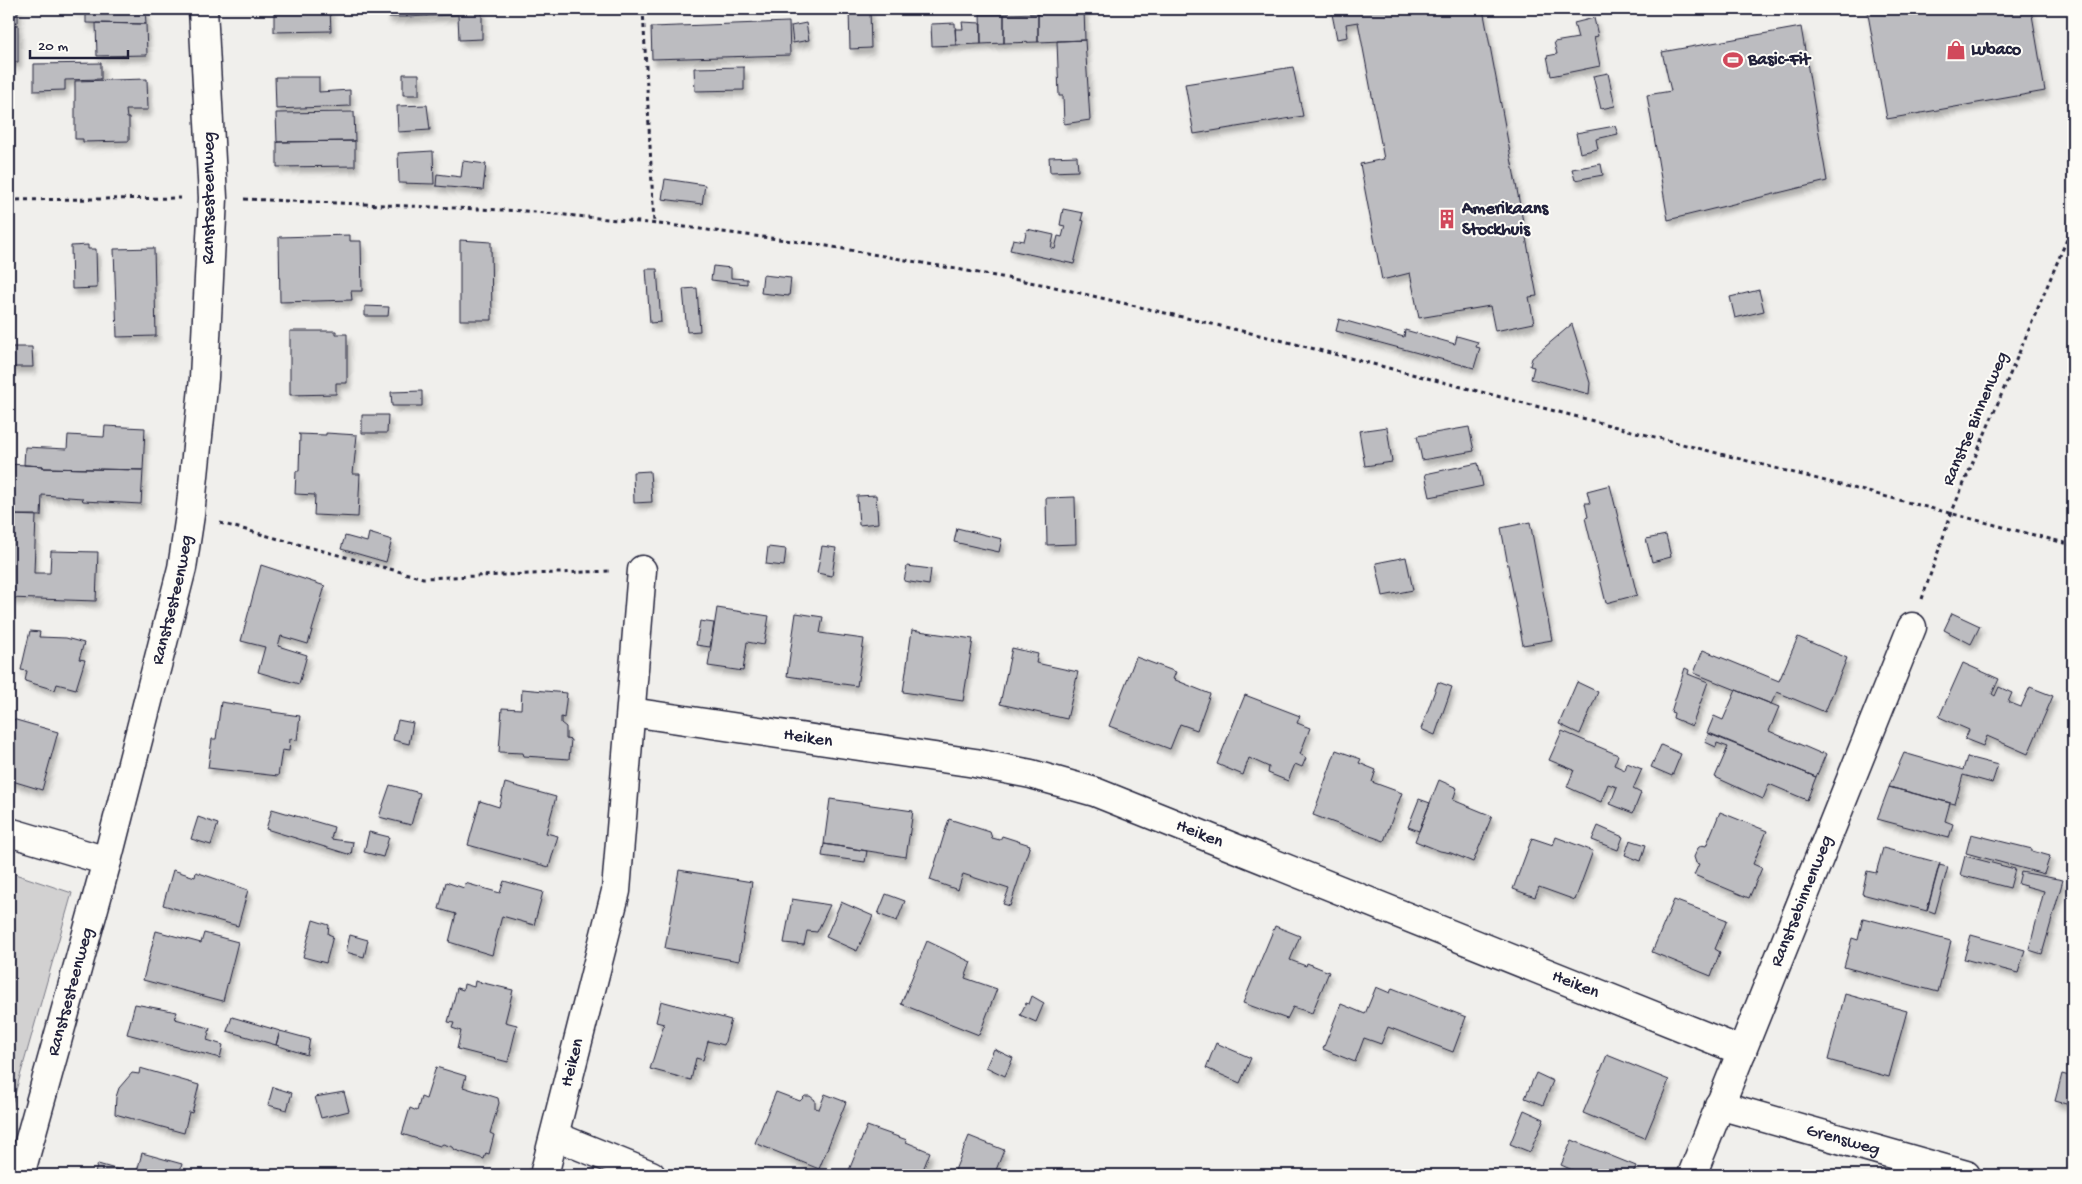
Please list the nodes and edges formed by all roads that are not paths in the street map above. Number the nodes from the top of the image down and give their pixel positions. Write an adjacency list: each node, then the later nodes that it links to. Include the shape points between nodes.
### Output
1 (204, 9): 6 (street, Ranstsesteenweg, via 213,198 204,378 190,515 182,568)
2 (642, 570): 4 (street, Heiken)
3 (1912, 627): 7 (street, Ranstsebinnenweg)
4 (631, 712): 7 (street, Heiken, via 975,763 1095,792); 9 (street, Heiken, via 616,891)
5 (9, 832): 6 (street)
6 (107, 861): 10 (street, Ranstsesteenweg)
7 (1742, 1050): 8 (street, Ranstsebinnenweg)
8 (1720, 1105): 13 (street, Ranstsebinnenweg); 14 (street, Grensweg)
9 (555, 1136): 11 (street, Heiken); 12 (street)
10 (20, 1175)
11 (544, 1175)
12 (651, 1175)
13 (1692, 1175)
14 (1966, 1175)

